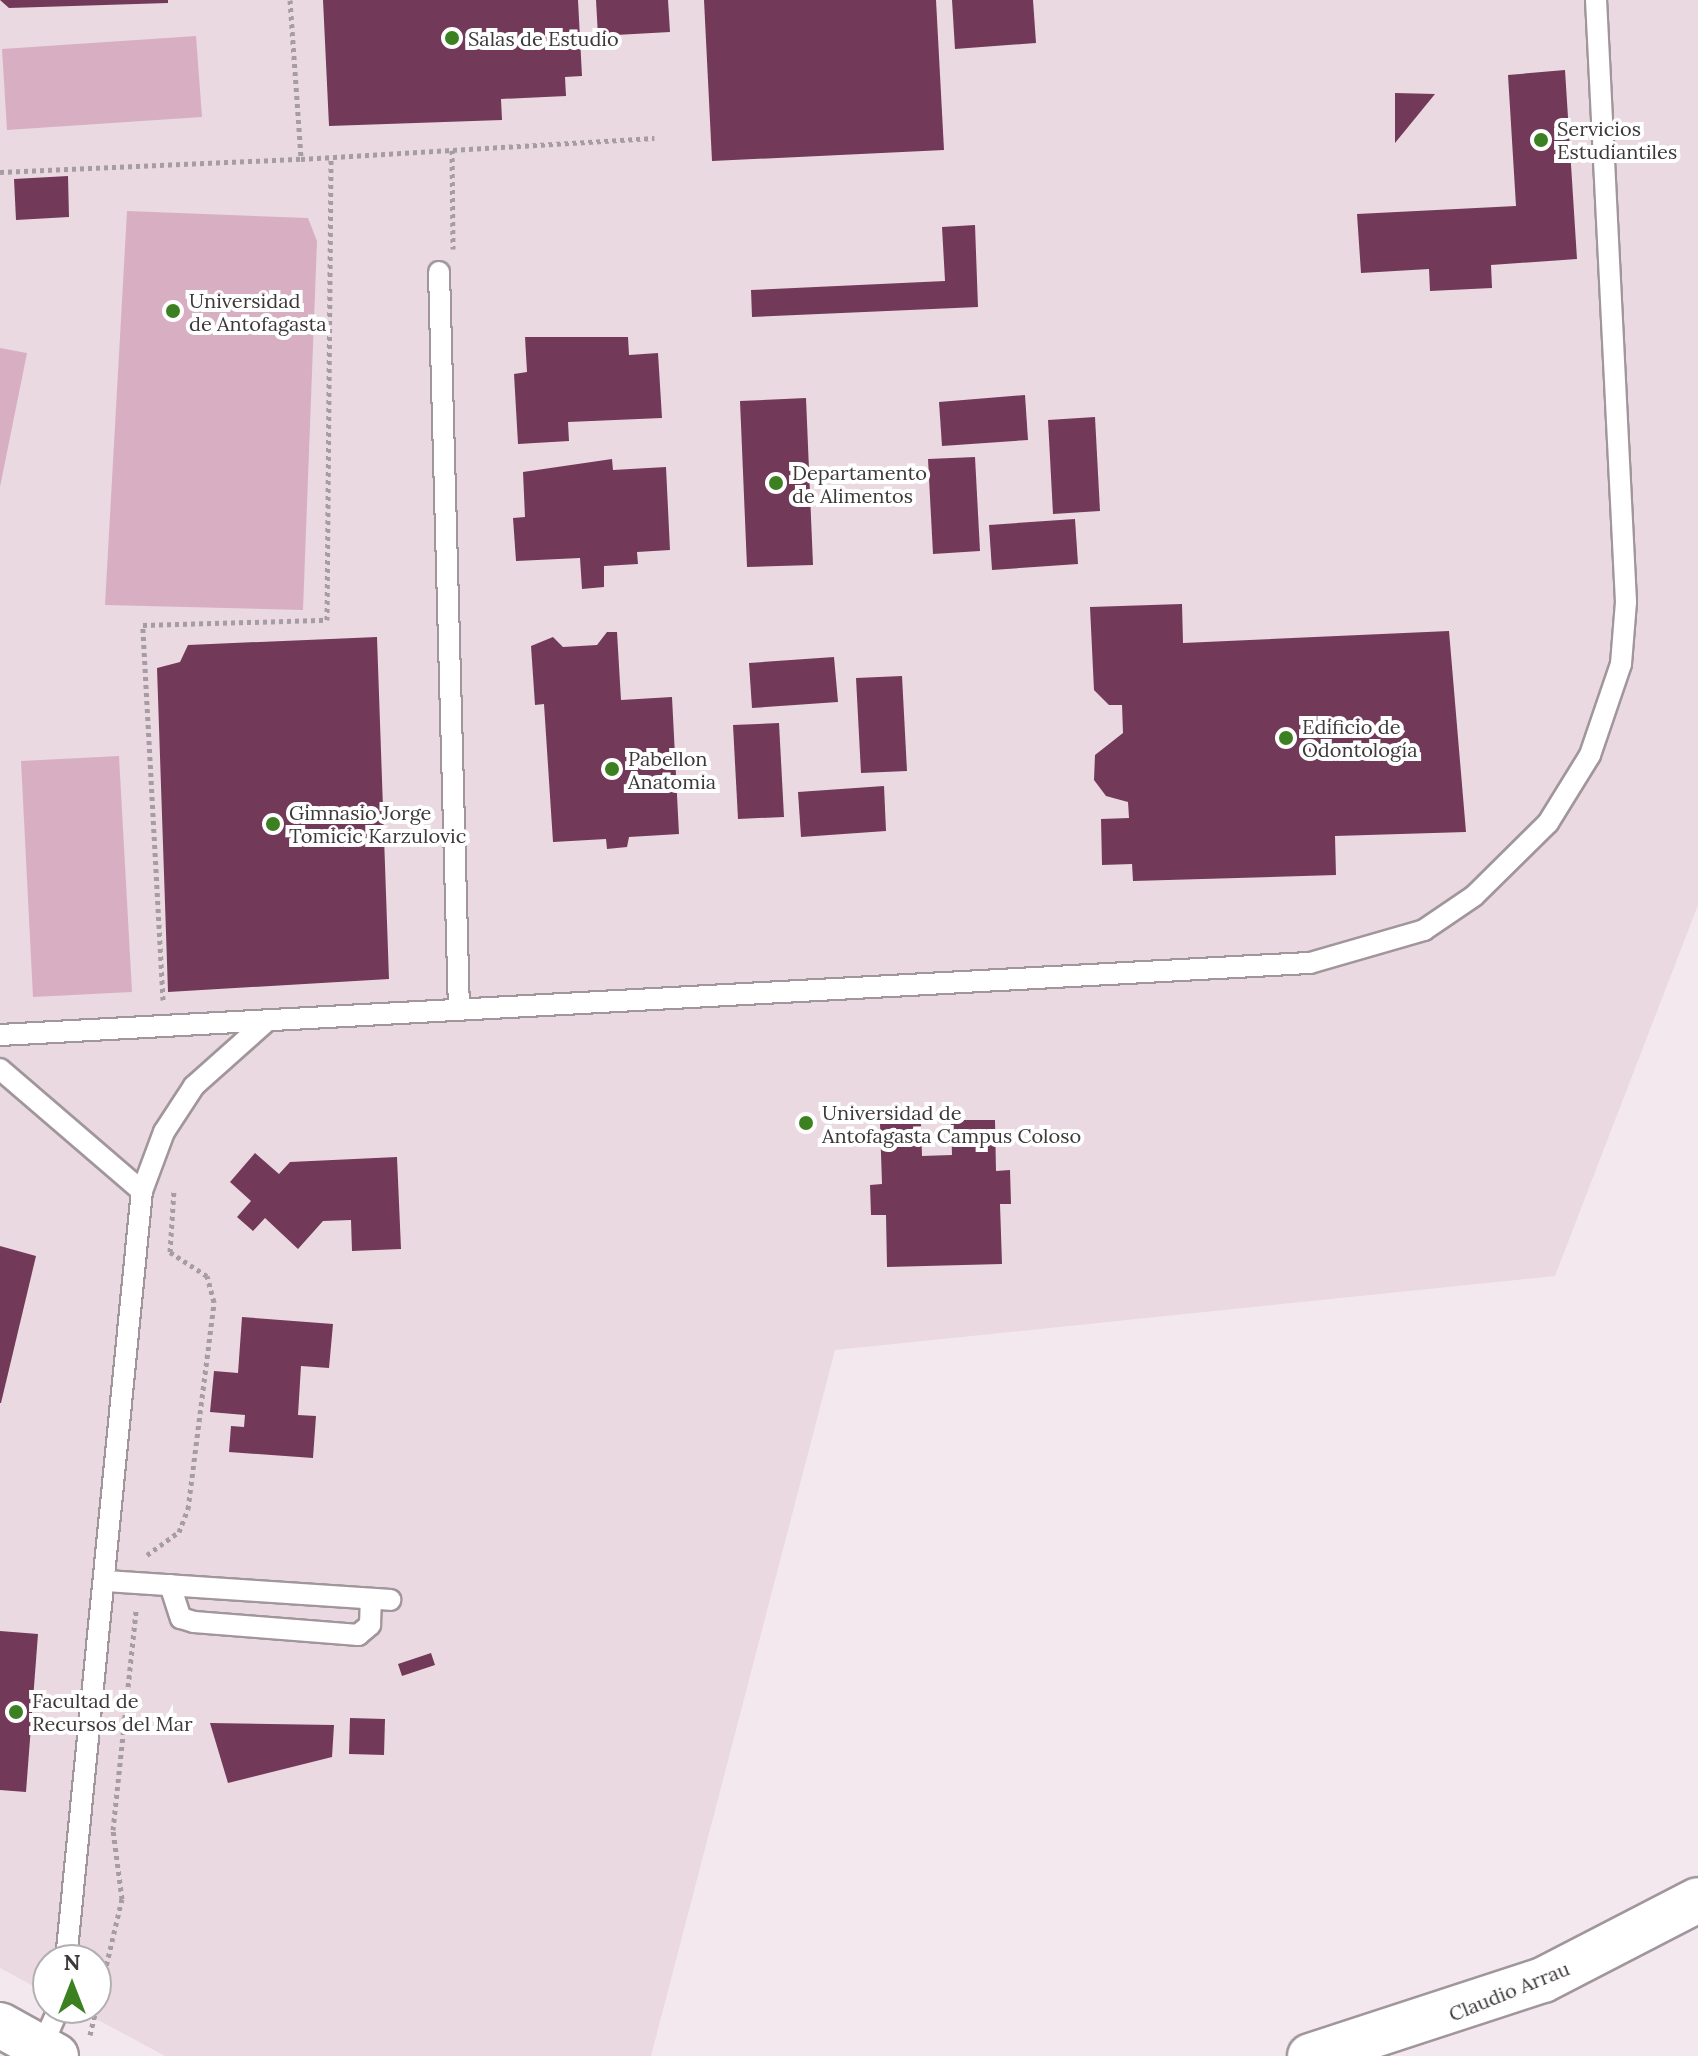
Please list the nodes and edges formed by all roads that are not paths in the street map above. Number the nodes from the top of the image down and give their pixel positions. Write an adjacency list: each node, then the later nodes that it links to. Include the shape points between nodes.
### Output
1 (1596, 0): 3 (lane, via 1626,602 1621,664 1590,755 1548,823 1474,896 1424,930 1310,963)
2 (446, 265): 3 (lane)
3 (459, 1010): 4 (lane)
4 (267, 1021): 5 (lane); 7 (lane, via 194,1086 164,1132)
5 (0, 1035)
6 (0, 1069): 7 (lane)
7 (142, 1191): 8 (lane)
8 (106, 1581): 9 (lane); 11 (lane)
9 (170, 1585): 9 (lane, via 181,1618 194,1622 358,1635 370,1625 381,1600)
10 (1698, 1900): 15 (street, Claudio Arrau, via 1543,1980)
11 (68, 1944)
12 (55, 2024): 14 (lane)
13 (0, 2025): 14 (street)
14 (49, 2052)
15 (1310, 2056)

